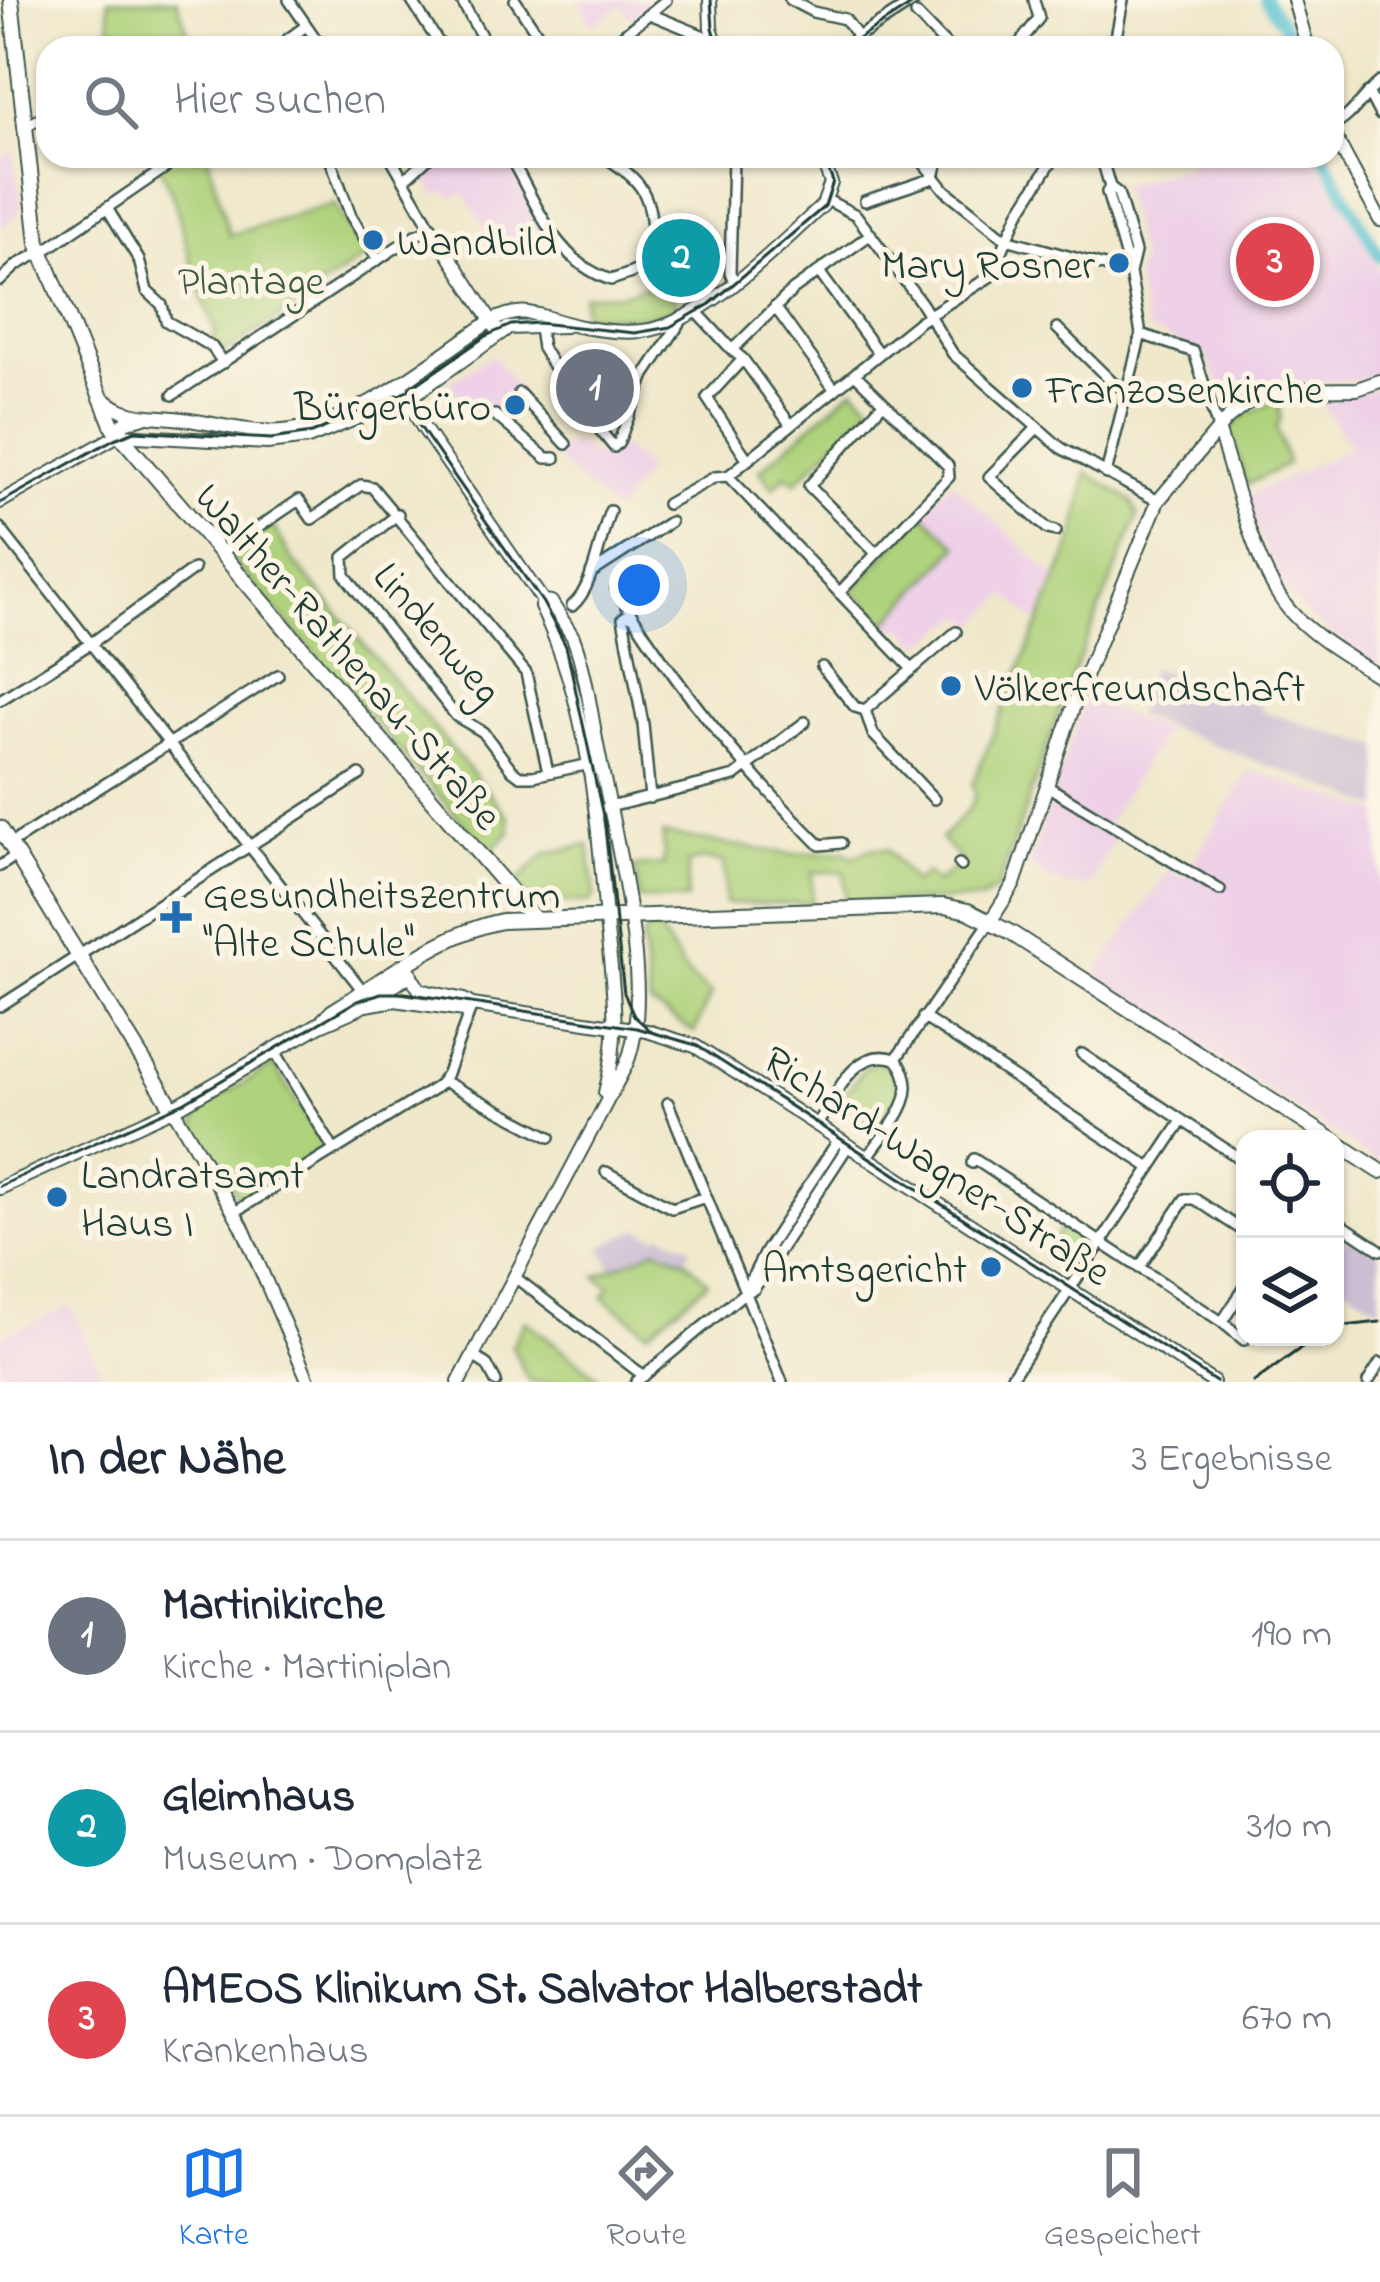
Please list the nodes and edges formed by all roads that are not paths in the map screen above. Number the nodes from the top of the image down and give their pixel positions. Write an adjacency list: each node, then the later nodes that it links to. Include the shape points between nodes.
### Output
1 (11, 0): 35 (main road, Walther-Rathenau-Straße)
2 (289, 0): 15 (street)
3 (411, 0): 18 (street)
4 (460, 0): 19 (street)
5 (515, 0): 20 (street)
6 (666, 0): 13 (street)
7 (710, 0): 23 (street)
8 (790, 0): 24 (street, via 845,19)
9 (916, 0): 25 (street)
10 (1034, 0): 27 (street, via 1040,13)
11 (1123, 0): 28 (street)
12 (1294, 0): 29 (street)
13 (650, 14): 21 (street); 22 (street)
14 (916, 14): 26 (street)
15 (306, 26): 16 (street); 17 (street)
16 (292, 36)
17 (313, 36)
18 (434, 36)
19 (481, 36)
20 (539, 36)
21 (622, 36)
22 (698, 36)
23 (715, 36)
24 (857, 36)
25 (860, 36)
26 (937, 36)
27 (1028, 36)
28 (1116, 36)
29 (1304, 36)
30 (1380, 82): 31 (street)
31 (1368, 92): 32 (street); 34 (street)
32 (1380, 115)
33 (36, 120): 35 (street)
34 (1344, 121)
35 (24, 127): 58 (main road, Walther-Rathenau-Straße)
36 (1344, 152): 54 (street)
37 (165, 168): 53 (street)
38 (333, 168): 59 (street)
39 (397, 168): 50 (street)
40 (417, 168): 50 (street)
41 (515, 168): 42 (street, via 570,257 611,280 655,255 645,191)
42 (617, 168)
43 (733, 168): 63 (street)
44 (825, 168): 51 (street)
45 (927, 168): 49 (street)
46 (936, 168): 49 (street)
47 (1048, 168): 57 (street)
48 (1104, 168): 61 (street)
49 (934, 178): 52 (street); 57 (street)
50 (404, 180): 55 (street)
51 (827, 200): 56 (street, via 853,212); 63 (street)
52 (866, 201)
53 (107, 208): 58 (street); 75 (street, via 164,318 212,347)
54 (1380, 220)
55 (432, 229): 59 (street); 69 (street)
56 (871, 234): 60 (street); 66 (street)
57 (1006, 238): 61 (street); 66 (street, via 991,276)
58 (41, 253): 62 (street); 79 (main road, Walther-Rathenau-Straße)
59 (378, 260): 75 (street)
60 (818, 272): 64 (street); 73 (street)
61 (1130, 272): 71 (street)
62 (0, 280)
63 (734, 282): 65 (street)
64 (775, 307): 72 (street); 80 (street)
65 (697, 312): 68 (street); 72 (street)
66 (928, 316): 73 (street); 93 (street, via 952,354)
67 (538, 319): 68 (street, via 635,332); 68 (street, via 540,345 616,446 645,375); 69 (street, via 514,313)
68 (682, 320)
69 (496, 327): 78 (street); 84 (street, via 449,377)
70 (1057, 328): 81 (street)
71 (1142, 334): 81 (street); 85 (street, via 1196,354)
72 (731, 350): 74 (street)
73 (879, 354): 76 (street)
74 (743, 359): 92 (street); 99 (street, via 707,398)
75 (223, 363): 83 (street)
76 (855, 374): 80 (street); 86 (street)
77 (1380, 381): 87 (street, via 1276,391)
78 (399, 385): 84 (street); 90 (street, via 285,431)
79 (97, 390): 90 (street, via 119,411); 95 (main road, Walther-Rathenau-Straße)
80 (836, 390): 92 (street)
81 (1128, 390): 101 (street)
82 (519, 393): 97 (street)
83 (173, 395)
84 (406, 398): 88 (street); 91 (street)
85 (1210, 402): 87 (street); 94 (street)
86 (883, 403): 111 (street, via 809,486); 111 (street, via 948,466 949,477)
87 (1238, 409): 94 (street)
88 (372, 413): 91 (street); 96 (street, via 289,442)
89 (495, 415): 98 (street)
90 (157, 416): 95 (street, via 127,422)
91 (418, 420): 129 (street, via 543,601 560,612 576,646)
92 (790, 424): 99 (street)
93 (1037, 428): 101 (street); 110 (street, via 989,477)
94 (1218, 429): 103 (street); 124 (street, via 1280,597)
95 (118, 435): 96 (street); 100 (main road, Walther-Rathenau-Straße); 104 (street)
96 (169, 437): 100 (street, via 150,457)
97 (566, 444)
98 (555, 458)
99 (748, 460): 102 (street)
100 (148, 472): 112 (main road, Walther-Rathenau-Straße)
101 (1106, 474): 103 (street)
102 (728, 476): 105 (street); 116 (street)
103 (1158, 501): 133 (street)
104 (0, 502)
105 (667, 504)
106 (610, 511): 114 (street)
107 (398, 514): 112 (street, Lindenweg, via 362,484 312,519 299,500); 131 (street, Lindenweg, via 526,673); 131 (street, Lindenweg, via 344,557 346,575 456,716 483,732 520,776)
108 (670, 522): 114 (street)
109 (0, 528): 120 (street)
110 (1056, 530)
111 (874, 552): 116 (street)
112 (219, 554): 143 (main road, Walther-Rathenau-Straße)
113 (194, 569): 120 (street)
114 (591, 573): 117 (street)
115 (616, 589): 118 (street)
116 (839, 593): 122 (street)
117 (572, 605)
118 (631, 614): 130 (street); 134 (street, via 623,618)
119 (956, 632): 122 (street)
120 (93, 642): 125 (street); 128 (street)
121 (822, 668): 126 (street)
122 (911, 669): 126 (street)
123 (278, 675): 128 (street)
124 (1380, 677)
125 (0, 700)
126 (865, 710): 135 (street, via 873,734)
127 (805, 722): 130 (street)
128 (171, 742): 140 (street); 141 (street)
129 (595, 763): 131 (street); 136 (street); 137 (street)
130 (749, 767): 134 (street, via 720,783); 139 (street, via 820,844)
131 (548, 772)
132 (360, 775): 140 (street)
133 (1047, 786): 144 (street); 145 (street)
134 (650, 798): 136 (street)
135 (934, 799)
136 (611, 807): 137 (street); 147 (street)
137 (595, 809): 148 (street)
138 (0, 828): 141 (main road)
139 (842, 843)
140 (251, 845): 152 (street); 154 (street)
141 (14, 850): 142 (street); 152 (main road)
142 (0, 866)
143 (506, 886): 149 (main road, Walther-Rathenau-Straße); 151 (main road)
144 (1220, 890)
145 (1010, 893): 146 (street); 150 (street)
146 (968, 911): 147 (main road, via 910,905); 150 (main road)
147 (629, 914): 148 (main road); 159 (street)
148 (606, 915): 149 (main road); 158 (street)
149 (533, 917): 151 (main road)
150 (990, 922): 157 (street); 169 (main road)
151 (493, 923): 153 (main road)
152 (79, 956): 156 (street); 166 (main road)
153 (407, 970): 154 (main road); 155 (street, via 420,990)
154 (361, 1000): 155 (street, via 464,1010); 160 (main road)
155 (472, 1004): 158 (street, Richard-Wagner-Straße); 163 (street)
156 (0, 1006)
157 (923, 1017): 162 (street); 177 (street)
158 (616, 1026): 159 (street, Richard-Wagner-Straße); 165 (street)
159 (637, 1029): 165 (street); 168 (street, Richard-Wagner-Straße, via 695,1046)
160 (275, 1051): 166 (main road); 173 (street)
161 (1082, 1054): 167 (street)
162 (896, 1059): 168 (street, via 860,1062); 175 (street, via 908,1076 908,1097)
163 (443, 1081): 170 (street); 173 (street)
164 (668, 1103): 181 (street)
165 (605, 1106): 188 (street)
166 (173, 1109): 180 (street); 182 (street)
167 (1182, 1121): 174 (street); 177 (street)
168 (817, 1125): 171 (street, Richard-Wagner-Straße)
169 (1317, 1130)
170 (550, 1137)
171 (843, 1142): 175 (street, Richard-Wagner-Straße); 190 (street, via 754,1289)
172 (1344, 1147): 178 (main road)
173 (334, 1150): 182 (street)
174 (1236, 1156)
175 (867, 1158): 189 (street, Richard-Wagner-Straße)
176 (971, 1163): 185 (street)
177 (1149, 1167): 185 (street)
178 (1380, 1171)
179 (606, 1172): 181 (street, via 672,1208)
180 (0, 1188)
181 (706, 1197): 190 (street)
182 (235, 1212): 197 (street)
183 (1236, 1226): 187 (street, via 1185,1199)
184 (1344, 1226): 186 (street)
185 (1100, 1242): 187 (street); 189 (street)
186 (1380, 1250)
187 (1139, 1268): 192 (street)
188 (516, 1278): 194 (street); 196 (street)
189 (1070, 1289): 201 (street); 202 (street, Richard-Wagner-Straße)
190 (744, 1293): 196 (street); 200 (street)
191 (1236, 1301): 192 (street)
192 (1222, 1322): 193 (street)
193 (1236, 1333)
194 (473, 1356): 198 (street); 199 (street)
195 (1380, 1363): 203 (street)
196 (640, 1379)
197 (309, 1382)
198 (459, 1382)
199 (496, 1382)
200 (782, 1382)
201 (1008, 1382)
202 (1213, 1382)
203 (1368, 1382)

